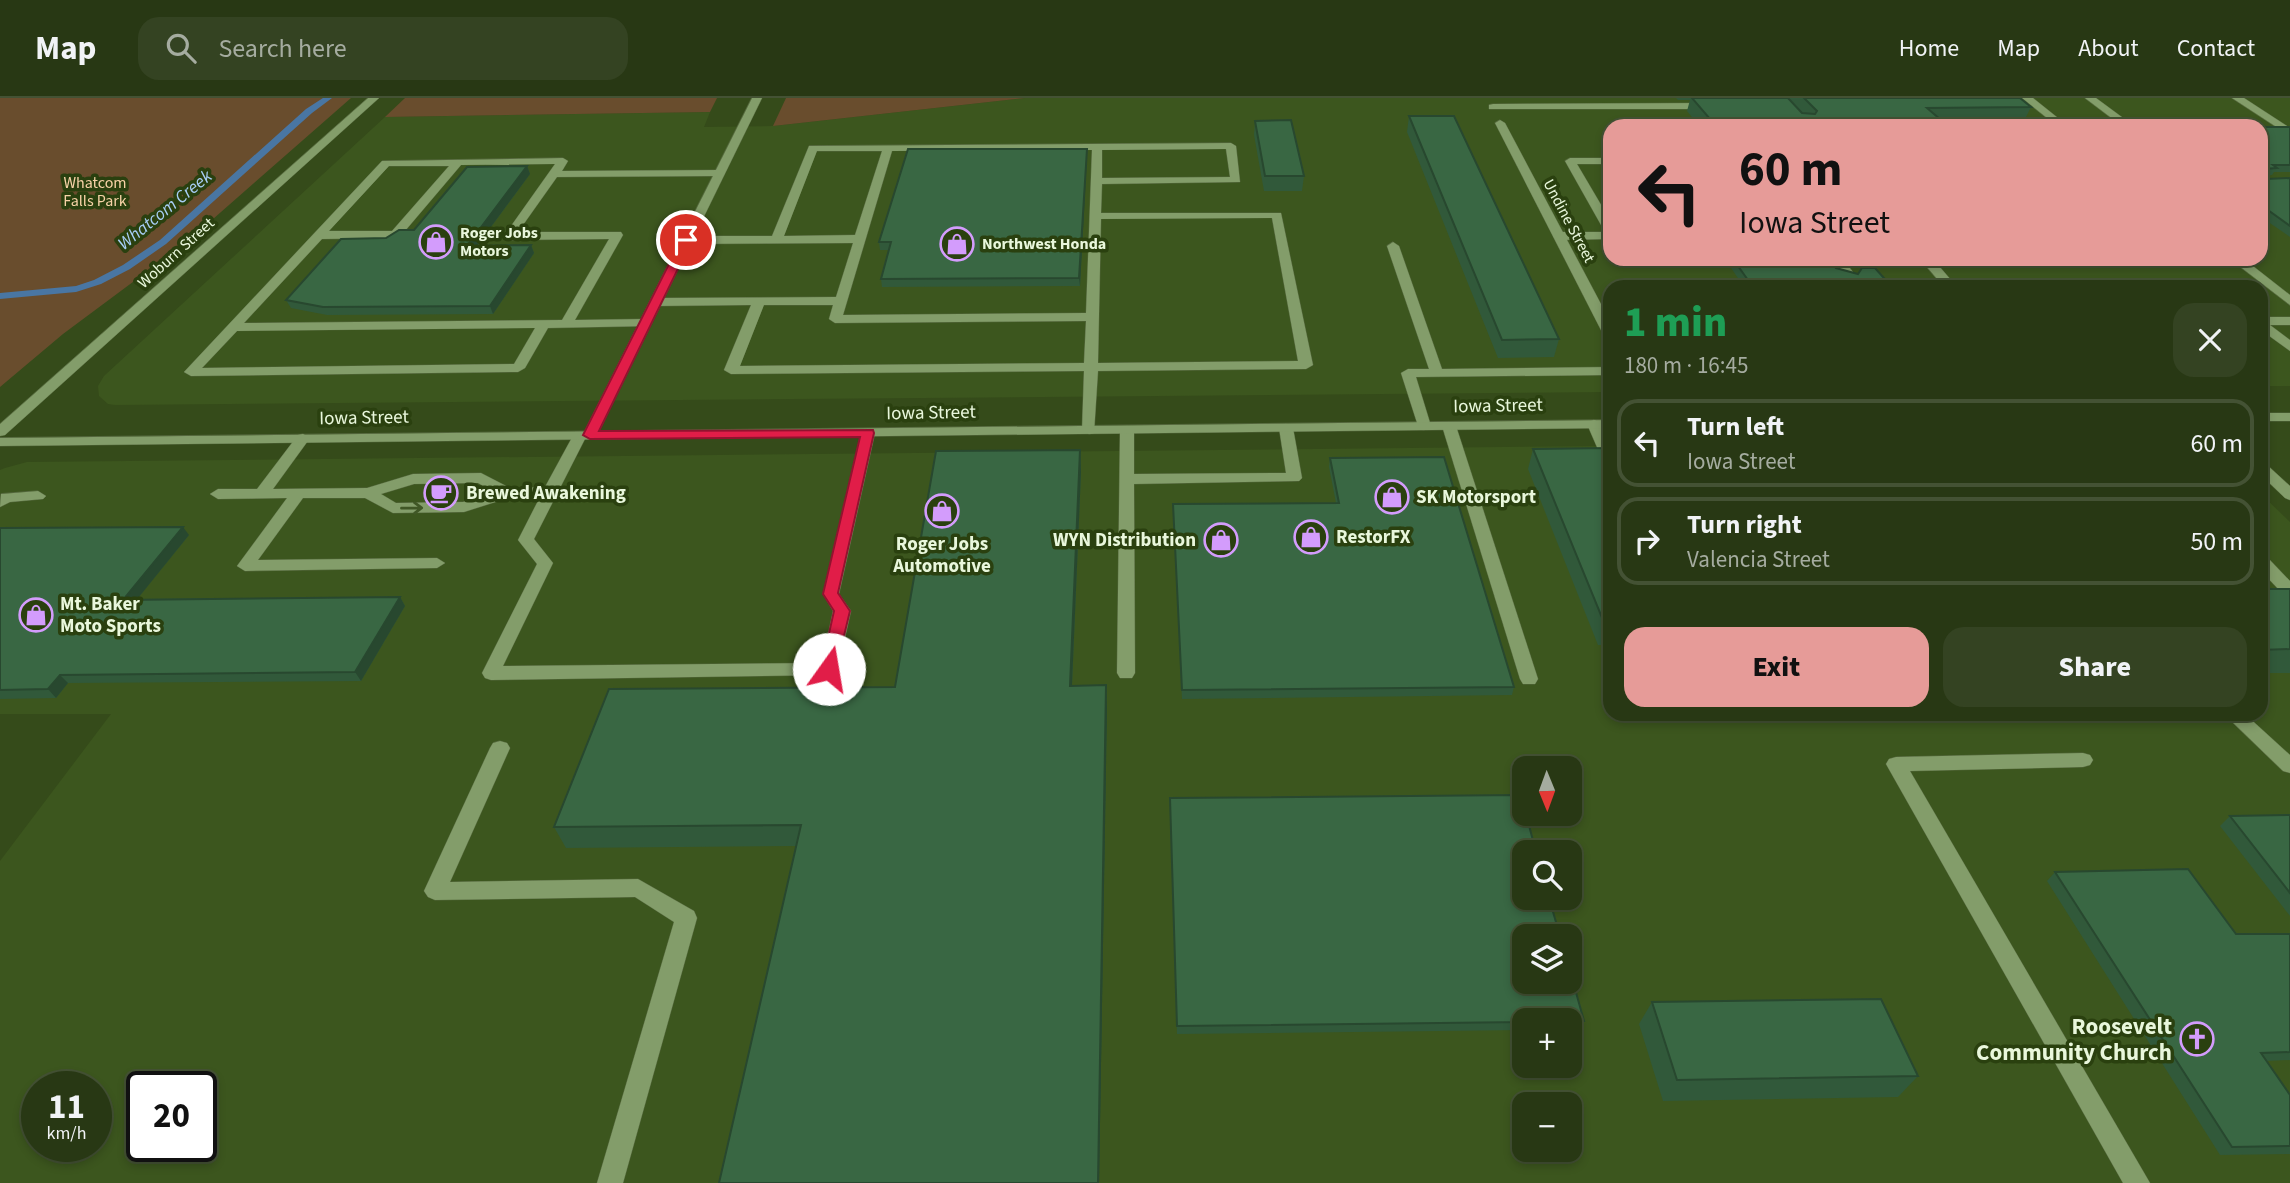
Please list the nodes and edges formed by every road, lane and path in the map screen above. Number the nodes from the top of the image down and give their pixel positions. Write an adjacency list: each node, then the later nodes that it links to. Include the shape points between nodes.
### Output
1 (374, 98): 61 (street, Woburn Street)
2 (757, 98): 16 (street)
3 (2027, 98): 8 (street)
4 (2090, 98): 9 (street)
5 (2237, 98): 11 (street)
6 (1491, 102): 7 (street); 23 (street, Undine Street)
7 (1716, 106)
8 (2054, 119)
9 (2119, 119)
10 (2268, 126): 11 (street)
11 (2286, 126)
12 (1097, 147): 13 (street); 18 (street); 18 (street, via 1231,146 1236,180)
13 (888, 148): 24 (street); 26 (street, via 813,149)
14 (1603, 161): 20 (street, via 1570,161)
15 (458, 162): 17 (street, via 563,161); 22 (street, via 386,163); 22 (street, via 395,235)
16 (720, 173): 17 (street); 25 (street)
17 (554, 174): 45 (street, via 510,236 617,235)
18 (1097, 181): 19 (street)
19 (1096, 216): 39 (street); 49 (street, via 1278,215 1306,365)
20 (1603, 220)
21 (1603, 233): 23 (street)
22 (318, 235): 46 (street)
23 (1559, 236): 40 (street, Undine Street)
24 (860, 239): 26 (street); 36 (street)
25 (686, 240): 26 (street); 38 (street)
26 (776, 240)
27 (1393, 246): 51 (street)
28 (1842, 266): 31 (street)
29 (1932, 266): 32 (street)
30 (2245, 266): 33 (street)
31 (1850, 276)
32 (1945, 280)
33 (2263, 280)
34 (2268, 284): 37 (street)
35 (759, 301): 36 (street); 38 (street); 49 (street, via 731,369)
36 (841, 301): 39 (street, via 835,319)
37 (2290, 301)
38 (656, 302): 42 (street)
39 (1093, 317): 49 (street)
40 (1603, 321)
41 (2290, 321): 43 (street)
42 (645, 323): 45 (street); 63 (street)
43 (2268, 323)
44 (544, 324): 45 (street); 46 (street); 46 (street, via 518,368 191,372)
45 (566, 324)
46 (232, 327)
47 (2268, 329): 48 (street)
48 (2290, 347)
49 (1091, 367): 60 (street)
50 (1603, 371): 51 (street)
51 (1437, 373): 56 (street, via 1408,373)
52 (2268, 417): 53 (street)
53 (2290, 417)
54 (1594, 424): 55 (street, Iowa Street); 57 (street, Iowa Street); 66 (street)
55 (1603, 424)
56 (1424, 426): 57 (street, Iowa Street); 58 (street, Iowa Street)
57 (1449, 426): 82 (street)
58 (1286, 428): 59 (street, Iowa Street); 68 (street, via 1294,478)
59 (1127, 429): 60 (street, Iowa Street); 68 (street)
60 (1089, 430): 62 (street, Iowa Street)
61 (0, 432)
62 (868, 433): 63 (street, Iowa Street); 69 (street, via 831,594 842,611 829,669 491,673 545,563 526,540)
63 (585, 435): 64 (street, Iowa Street); 69 (street)
64 (303, 438): 65 (street, Iowa Street); 72 (street)
65 (0, 442)
66 (1603, 445)
67 (2268, 474): 75 (street)
68 (1127, 479): 81 (street)
69 (551, 492): 70 (street)
70 (508, 493): 74 (street, one-way to 70, via 393,508 464,508); 74 (street, via 481,478 413,479)
71 (219, 494): 72 (street)
72 (261, 494): 73 (street)
73 (298, 494): 74 (street); 78 (street, via 246,566)
74 (368, 494)
75 (2290, 495)
76 (38, 496): 77 (street, via 6,496)
77 (0, 502)
78 (437, 563)
79 (2268, 570): 80 (street)
80 (2290, 591)
81 (1126, 673)
82 (1529, 679)
83 (2241, 721): 86 (street)
84 (500, 748): 87 (street, via 435,891 638,888 686,918)
85 (2083, 760): 88 (street, via 1896,764)
86 (2290, 766)
87 (610, 1183)
88 (2137, 1183)

